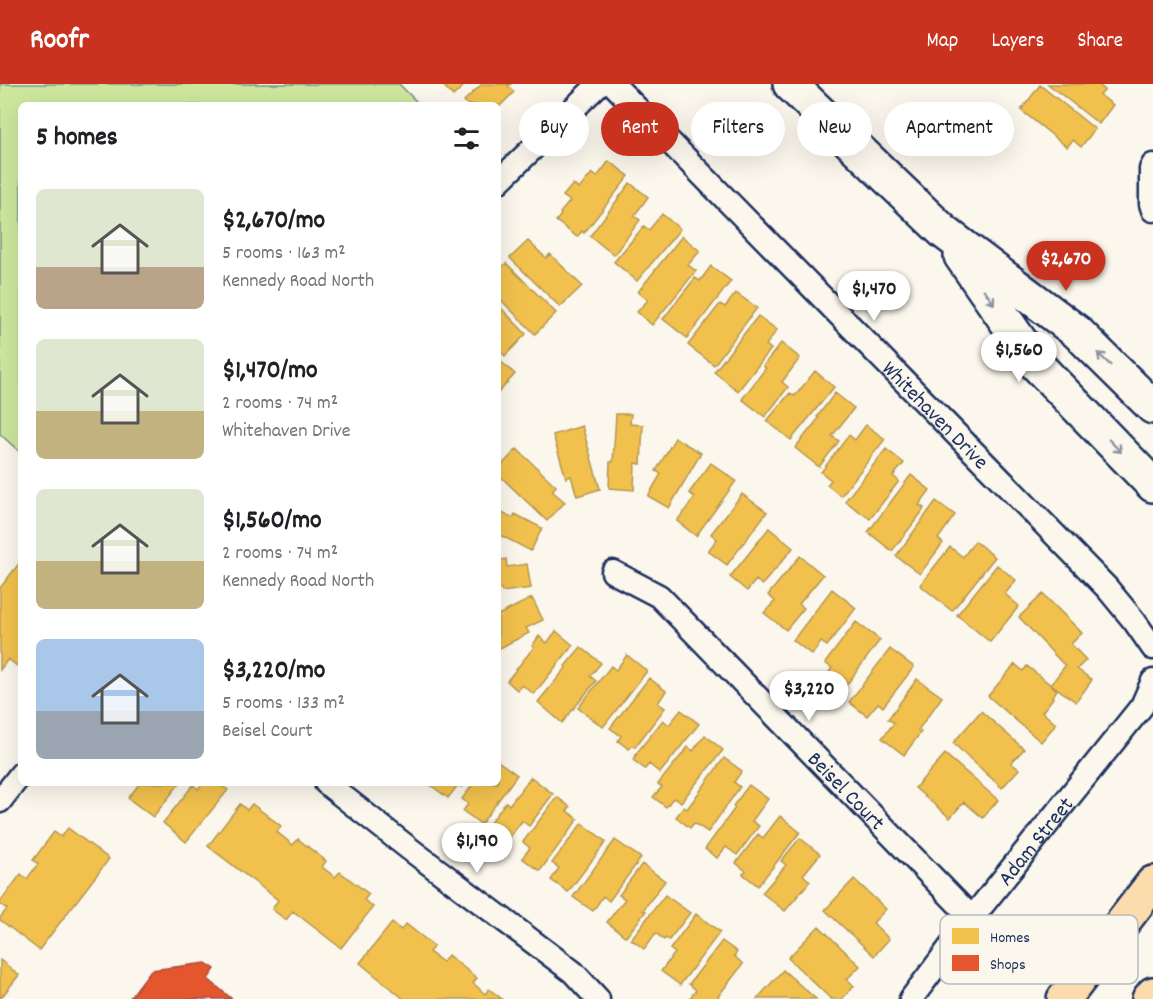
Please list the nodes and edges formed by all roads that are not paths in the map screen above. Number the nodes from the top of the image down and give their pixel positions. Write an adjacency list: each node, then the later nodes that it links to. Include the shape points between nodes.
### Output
1 (599, 84): 5 (street)
2 (613, 84): 11 (street, Whitehaven Drive, via 1107,588)
3 (790, 84): 7 (main road)
4 (1153, 165): 6 (street)
5 (501, 179)
6 (1153, 210)
7 (944, 232): 8 (main road, one-way to 7, via 1077,332); 9 (main road, one-way to 9, via 1036,364)
8 (1153, 407)
9 (1153, 485)
10 (613, 572): 17 (street, Beisel Court, via 659,596)
11 (1153, 648)
12 (1153, 681): 18 (street, Adam Street, via 1142,706)
13 (18, 778): 15 (street)
14 (330, 786): 23 (street, via 573,972)
15 (0, 801)
16 (1153, 883): 19 (main road)
17 (969, 915)
18 (974, 915)
19 (1128, 915)
20 (940, 960): 24 (street, Adam Street)
21 (1076, 984): 25 (main road)
22 (1153, 994): 26 (main road)
23 (598, 999)
24 (911, 999)
25 (1064, 999)
26 (1149, 999)

